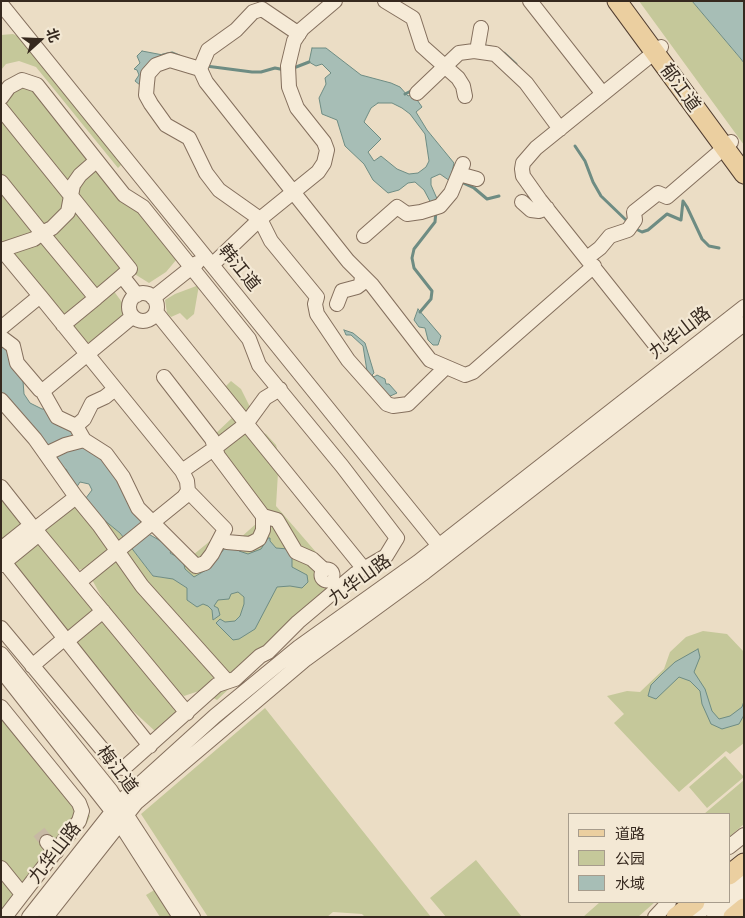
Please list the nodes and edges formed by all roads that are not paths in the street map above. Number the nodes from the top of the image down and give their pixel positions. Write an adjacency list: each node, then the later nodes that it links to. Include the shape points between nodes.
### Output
1 (335, 1): 7 (street)
2 (385, 1): 9 (street, via 413,18 422,46)
3 (530, 1): 12 (street)
4 (617, 1): 8 (main road, 郁江道)
5 (628, 1): 8 (main road, 郁江道)
6 (1, 4): 31 (street, 韩江道)
7 (299, 34): 10 (street, via 262,9 253,12 236,30 208,50); 23 (street, via 289,53 290,94 327,150 318,172)
8 (658, 49): 12 (street); 17 (main road, 郁江道)
9 (444, 64): 11 (street); 13 (street, via 462,83); 16 (street, via 479,39 526,83)
10 (201, 65): 23 (street, via 206,82); 27 (street, via 164,62 148,74 146,94 166,125 189,138 206,173 219,190)
11 (417, 93)
12 (603, 94): 16 (street)
13 (465, 96)
14 (1, 98): 19 (street, via 22,80 37,85)
15 (1, 109): 24 (street)
16 (560, 129): 26 (street, via 527,157 522,170)
17 (728, 145): 18 (main road, 郁江道); 20 (main road, 郁江道); 32 (street, via 667,197 658,193 634,212 631,227 610,236)
18 (744, 158)
19 (96, 161): 24 (street, via 80,174 73,185); 33 (street, via 124,195 143,207)
20 (744, 174)
21 (477, 179): 29 (street, via 459,175 447,200 436,207 406,214 397,207)
22 (1, 182): 28 (street)
23 (294, 191): 27 (street); 35 (street)
24 (72, 197): 28 (street, via 68,212); 34 (street, via 130,269)
25 (522, 202): 26 (street, via 531,210)
26 (547, 208): 32 (street)
27 (260, 219): 31 (street); 48 (street, via 271,241 318,297 315,304 317,314 326,331 387,404 408,404)
28 (42, 233): 30 (street, via 34,240); 38 (street)
29 (364, 236)
30 (1, 250): 37 (street)
31 (209, 261): 33 (street); 68 (street, 韩江道)
32 (590, 262): 46 (street); 48 (street, via 473,372 465,375)
33 (191, 268): 40 (street); 51 (street, via 249,339 259,365)
34 (122, 276): 36 (street); 38 (street)
35 (362, 277): 39 (street, via 361,284 342,291); 48 (street, via 372,285 430,360)
36 (137, 295): 40 (street, via 146,294); 42 (street, via 129,305)
37 (40, 296): 44 (street); 45 (street)
38 (96, 298): 44 (street)
39 (338, 300)
40 (155, 305): 42 (street, via 146,321); 54 (street)
41 (744, 307): 68 (street, 九华山路)
42 (132, 316): 47 (street)
43 (744, 324): 68 (street, 九华山路)
44 (63, 325): 47 (street)
45 (2, 327): 52 (street, via 13,346 17,363)
46 (657, 347)
47 (87, 354): 50 (street); 52 (street)
48 (446, 366)
49 (164, 377): 57 (street, via 212,439)
50 (115, 389): 55 (street, via 92,403 84,419); 59 (street)
51 (280, 389): 54 (street, via 265,398); 70 (street, via 397,538 386,556)
52 (43, 391): 55 (street, via 57,417)
53 (1, 400): 58 (street)
54 (246, 424): 57 (street); 70 (street)
55 (76, 426): 56 (street)
56 (84, 440): 58 (street); 64 (street, via 114,463)
57 (215, 448): 59 (street); 63 (street)
58 (46, 454): 62 (street)
59 (182, 471): 61 (street)
60 (1, 487): 65 (street)
61 (188, 491): 64 (street); 66 (street, via 225,529)
62 (76, 497): 65 (street); 67 (street)
63 (263, 516): 66 (street, via 261,534 250,544 228,542); 71 (street, via 277,520 296,552 312,559)
64 (149, 526): 66 (street, via 196,566 205,563); 67 (street)
65 (35, 529): 69 (street); 72 (street)
66 (221, 537)
67 (122, 548): 72 (street); 79 (street, via 142,586)
68 (443, 550): 83 (street, 九华山路, via 299,647 208,723)
69 (2, 558): 75 (street)
70 (364, 569): 71 (street)
71 (331, 579): 79 (street, via 298,622 268,652 235,679)
72 (79, 582): 73 (street)
73 (103, 611): 75 (street); 81 (street)
74 (1, 628): 77 (street)
75 (66, 640): 77 (street); 82 (street)
76 (1, 654): 83 (street, 梅江道)
77 (32, 666): 82 (street, via 118,767 124,768)
78 (1, 670): 83 (street, 梅江道)
79 (227, 681): 81 (street, via 217,685)
80 (1, 707): 92 (street, via 82,811 79,821 52,847)
81 (187, 713): 82 (street)
82 (150, 746)
83 (119, 812): 98 (street, 九华山路); 99 (street, 九华山路); 100 (street, 梅江道); 101 (street, 梅江道)
84 (744, 835): 85 (street)
85 (730, 846)
86 (744, 863): 88 (main road)
87 (1, 868): 92 (street)
88 (730, 874)
89 (744, 877): 90 (street)
90 (730, 888)
91 (744, 892): 105 (street)
92 (22, 894): 97 (street)
93 (667, 903): 102 (street)
94 (694, 903): 103 (main road)
95 (712, 903): 104 (street)
96 (744, 908): 106 (main road)
97 (5, 917)
98 (29, 917)
99 (46, 917)
100 (180, 917)
101 (193, 917)
102 (655, 917)
103 (676, 917)
104 (694, 917)
105 (714, 917)
106 (732, 917)

